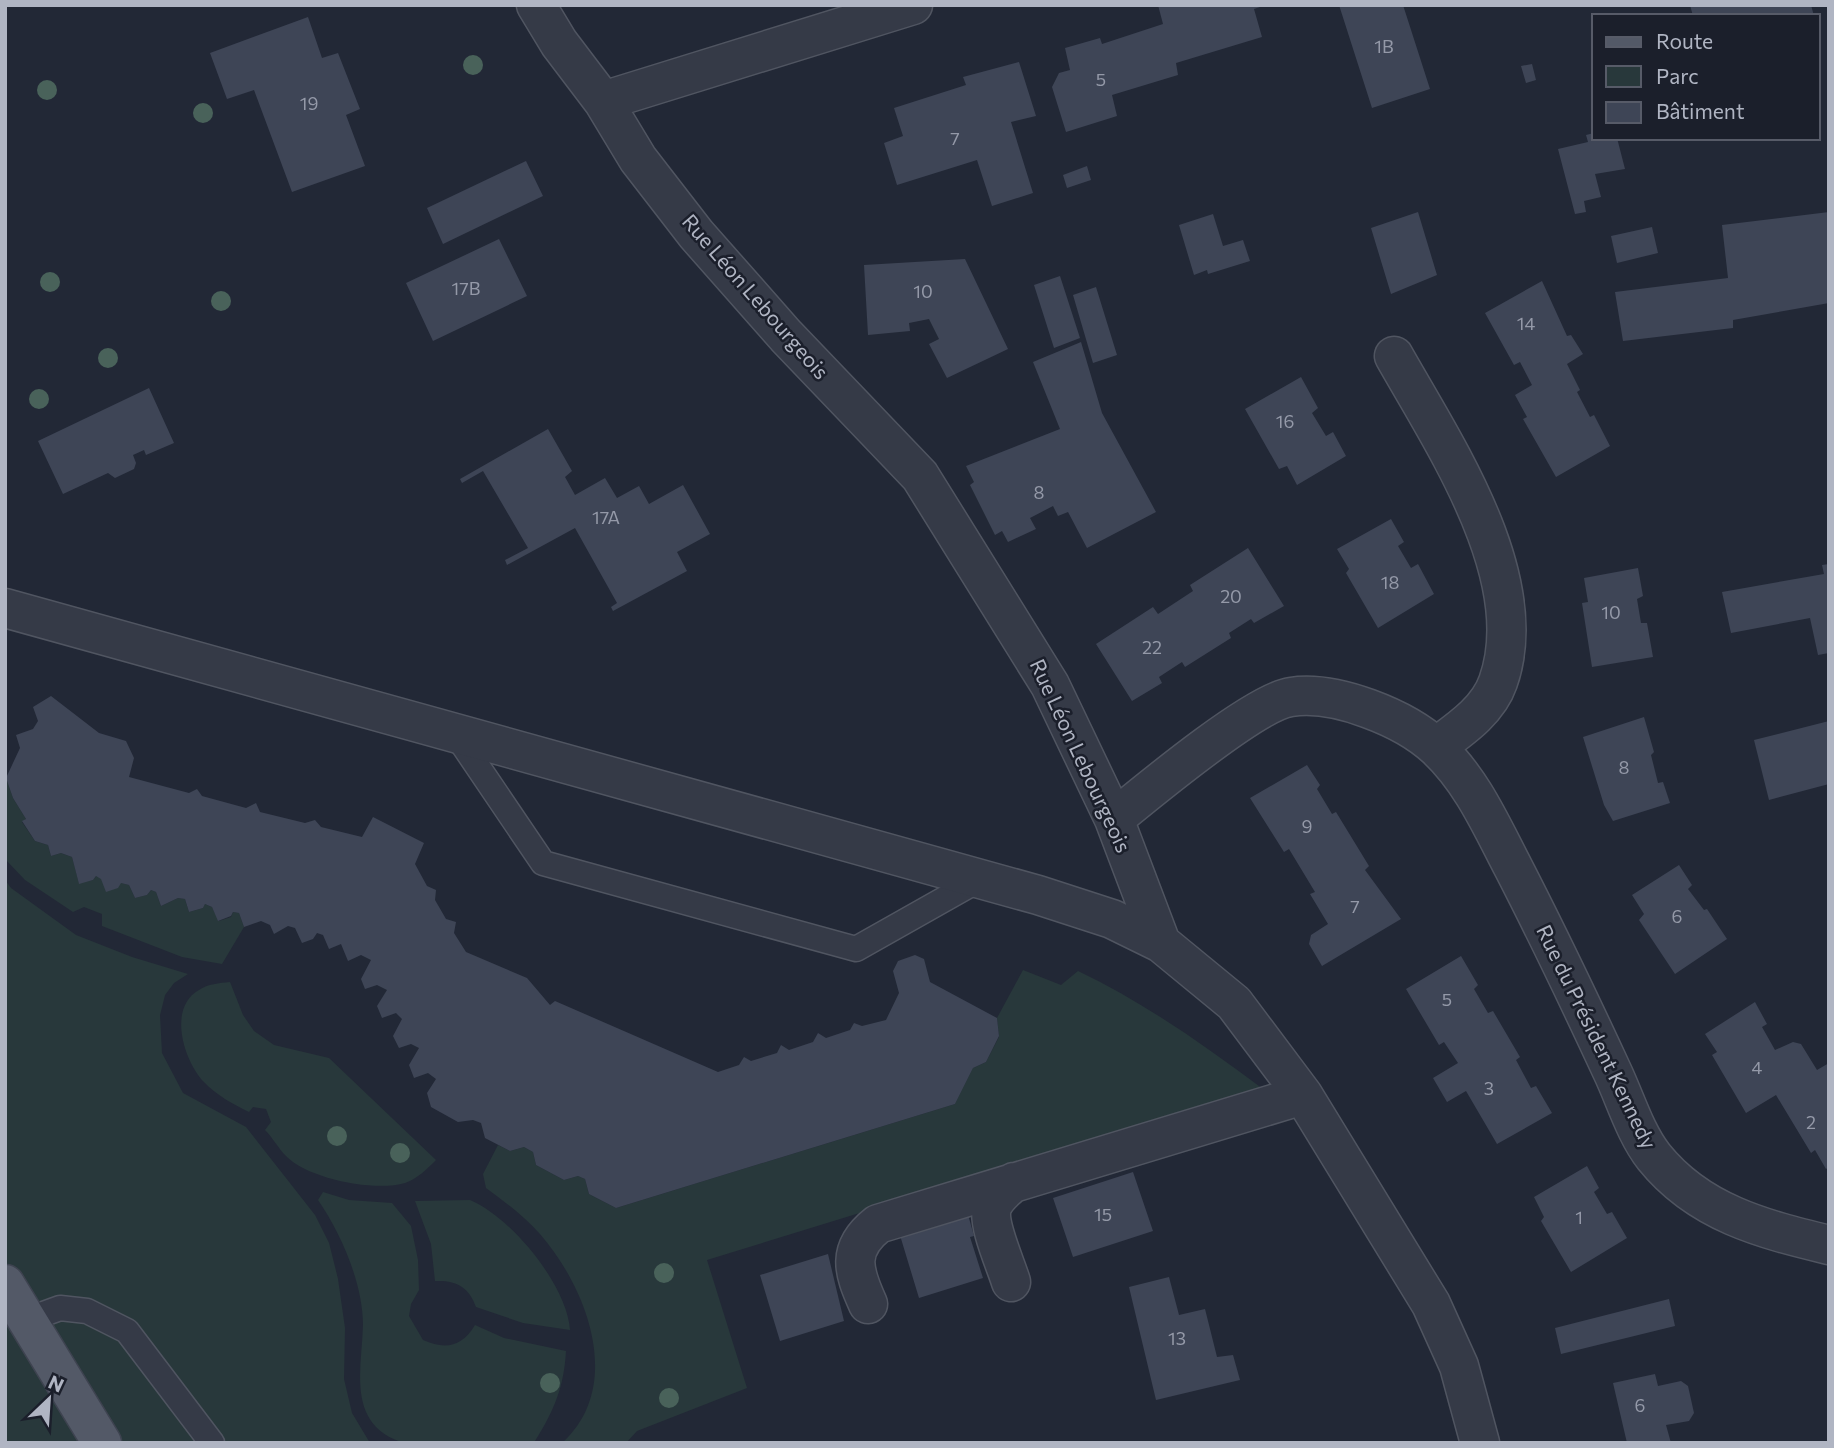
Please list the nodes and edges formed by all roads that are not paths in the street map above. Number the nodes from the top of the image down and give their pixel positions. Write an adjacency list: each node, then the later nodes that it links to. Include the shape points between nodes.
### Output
1 (536, 5): 3 (street, Rue Léon Lebourgeois)
2 (913, 5): 3 (street)
3 (603, 101): 8 (street, Rue Léon Lebourgeois, via 638,159 696,234 920,476 1050,685)
4 (1394, 356): 7 (street, via 1471,492 1506,612 1507,634 1497,684 1472,720)
5 (5, 608): 6 (street)
6 (456, 733): 9 (street); 9 (lane, via 543,863 856,950)
7 (1436, 747): 8 (street, Rue du Président Kennedy, via 1402,724 1357,705 1290,697 1257,710); 13 (street, Rue du Président Kennedy, via 1471,786 1561,961 1653,1156 1690,1191 1729,1216)
8 (1114, 819): 10 (street, Rue Léon Lebourgeois)
9 (980, 879): 10 (street, via 1112,919)
10 (1161, 943): 11 (street, Rue Léon Lebourgeois, via 1234,1003)
11 (1303, 1095): 12 (street); 20 (street, Rue Léon Lebourgeois, via 1431,1304 1459,1366)
12 (1014, 1182): 14 (street, via 992,1208); 16 (street, via 878,1224 862,1237 855,1256 856,1278)
13 (1829, 1245)
14 (1011, 1282)
15 (5, 1284): 17 (main road)
16 (868, 1304)
17 (27, 1320): 18 (main road); 19 (lane, via 60,1308 87,1311 127,1331)
18 (102, 1443)
19 (212, 1443)
20 (1480, 1443)

